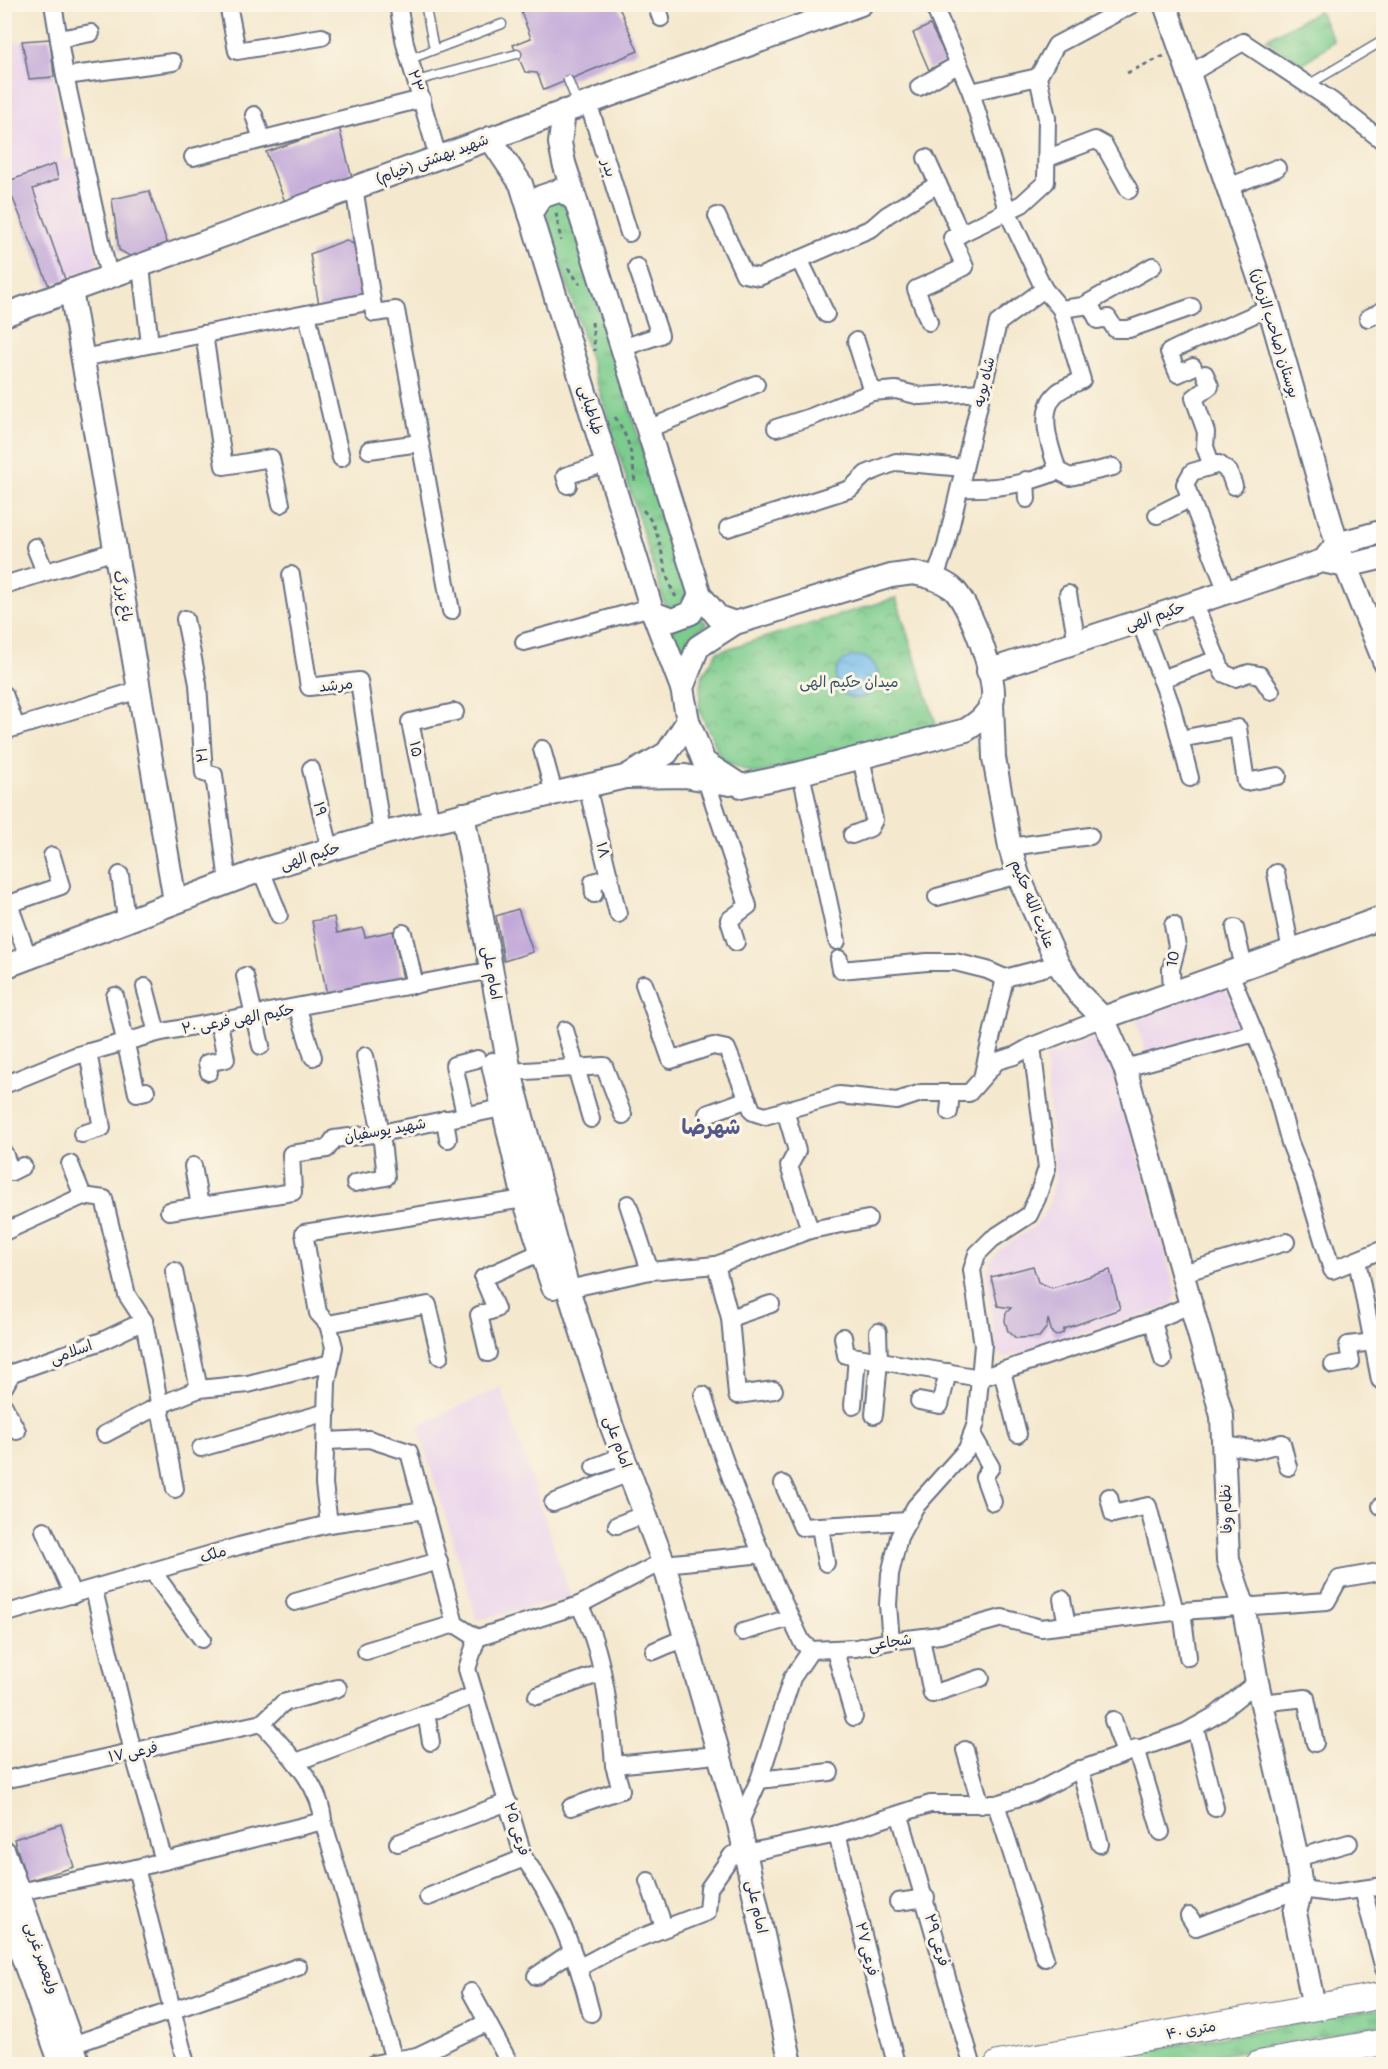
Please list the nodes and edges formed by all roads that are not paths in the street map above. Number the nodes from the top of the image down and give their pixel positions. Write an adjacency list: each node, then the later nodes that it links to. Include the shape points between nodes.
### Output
1 (53, 4): 12 (street)
2 (228, 4): 11 (street, via 237,51)
3 (398, 4): 16 (street, ۲۳)
4 (425, 4): 14 (lane)
5 (861, 4): 28 (main road, شهید بهشتی (خیام))
6 (933, 4): 18 (street)
7 (1133, 4): 21 (street, via 1056,45)
8 (1165, 4): 19 (main road, بوستان (صاحب الزمان))
9 (502, 24): 14 (lane)
10 (91, 33): 12 (street)
11 (322, 37)
12 (59, 39): 20 (street)
13 (1383, 40): 24 (lane)
14 (434, 49): 16 (lane)
15 (517, 54): 23 (lane)
16 (410, 59): 23 (street, ۲۳)
17 (173, 62): 20 (street)
18 (958, 64): 25 (street); 26 (street)
19 (1189, 74): 24 (street, via 1243,42); 40 (main road, بوستان (صاحب الزمان))
20 (65, 76): 52 (street)
21 (1038, 77): 26 (street); 36 (street, via 1047,118)
22 (568, 80): 28 (lane)
23 (416, 81): 27 (street, ۲۳)
24 (1307, 85): 32 (street)
25 (919, 87)
26 (971, 92): 43 (street)
27 (422, 99): 31 (street); 34 (street, ۲۳)
28 (577, 106): 30 (main road, شهید بهشتی (خیام)); 42 (main road, via 560,143); 46 (street, بدر)
29 (254, 115): 31 (street)
30 (490, 138): 34 (main road, شهید بهشتی (خیام)); 44 (main road, طباطبایی, via 521,184)
31 (262, 139): 33 (street)
32 (1383, 142)
33 (193, 157)
34 (438, 157): 39 (main road, شهید بهشتی (خیام))
35 (926, 158): 38 (street)
36 (1048, 158): 41 (street, via 1095,140 1104,145); 43 (street, via 1046,182)
37 (1277, 168): 40 (street)
38 (939, 184): 47 (street); 48 (street, via 872,228)
39 (354, 187): 50 (main road, شهید بهشتی (خیام)); 55 (street)
40 (1228, 187): 58 (main road, بوستان (صاحب الزمان))
41 (1129, 190)
42 (576, 200): 44 (main road, via 561,190 541,197); 69 (main road)
43 (1008, 213): 47 (street); 53 (street)
44 (530, 214): 79 (main road, طباطبایی)
45 (717, 216): 48 (street, via 744,274 759,277)
46 (629, 233)
47 (961, 234): 65 (street, via 952,238 965,267 916,289)
48 (800, 259): 62 (street)
49 (1153, 266): 56 (street)
50 (141, 267): 52 (main road, شهید بهشتی (خیام)); 68 (street)
51 (638, 267): 69 (street, via 660,335)
52 (109, 277): 54 (main road, شهید بهشتی (خیام))
53 (1044, 289): 59 (street); 73 (street, شاه بویه, via 998,323)
54 (71, 290): 63 (main road, شهید بهشتی (خیام)); 70 (main road, باغ بزرگ)
55 (372, 301): 61 (street); 76 (street, via 374,313 396,310)
56 (1089, 303): 57 (street, via 1098,320 1108,318 1115,328 1129,328); 59 (street)
57 (1192, 307)
58 (1269, 307): 80 (street, via 1169,352 1178,374 1199,371 1210,386 1194,398); 94 (main road, بوستان (صاحب الزمان))
59 (1062, 309): 83 (street, via 1082,380 1056,393 1048,406 1047,436)
60 (1383, 310): 64 (street)
61 (307, 314): 66 (street); 78 (street)
62 (826, 314)
63 (4, 315)
64 (1368, 318)
65 (930, 322)
66 (204, 334): 68 (street); 90 (street, via 224,466 271,458)
67 (856, 341): 72 (street)
68 (150, 344): 70 (street)
69 (622, 348): 75 (main road)
70 (82, 358): 96 (main road, باغ بزرگ)
71 (756, 384): 75 (street)
72 (872, 392): 73 (street, via 896,390 920,396); 74 (street)
73 (982, 393): 82 (street, شاه بویه)
74 (776, 428)
75 (648, 429): 106 (main road)
76 (420, 443): 77 (street); 109 (street)
77 (369, 450)
78 (341, 458)
79 (607, 463): 85 (street, via 565,476); 108 (main road, طباطبایی)
80 (1212, 466): 86 (street, via 1219,464 1229,472); 88 (street, via 1192,472 1185,484)
81 (1113, 467): 83 (street, via 1070,477)
82 (964, 468): 87 (street, شاه بویه); 92 (street, via 896,462 866,474 850,489)
83 (1058, 471): 84 (street)
84 (1026, 480): 87 (street, via 986,488); 89 (street)
85 (568, 485)
86 (1234, 486)
87 (960, 488): 102 (street, شاه بویه)
88 (1191, 498): 91 (street); 104 (street)
89 (1027, 499)
90 (281, 504)
91 (1157, 515)
92 (728, 528)
93 (1383, 531): 94 (main road)
94 (1337, 544): 98 (main road); 99 (main road, بوستان (صاحب الزمان))
95 (35, 547): 100 (street)
96 (115, 551): 100 (street); 120 (main road, باغ بزرگ)
97 (1383, 557): 99 (main road)
98 (1322, 561): 99 (main road); 104 (main road, حکیم الهی)
99 (1346, 566): 116 (main road, بوستان (صاحب الزمان))
100 (45, 572): 103 (street)
101 (291, 575): 140 (street, مرشد, via 309,687 359,681)
102 (935, 578): 112 (main road, via 913,573 891,576); 117 (main road, via 953,588 966,604)
103 (4, 585)
104 (1227, 592): 107 (main road, حکیم الهی)
105 (1068, 594): 114 (street)
106 (700, 595): 108 (main road, via 691,613 672,620); 112 (main road, via 718,617)
107 (1194, 603): 111 (main road, حکیم الهی); 115 (street)
108 (652, 610): 113 (street); 119 (main road, طباطبایی)
109 (451, 611)
110 (185, 619): 151 (street, ۲۱, via 198,684 204,773 214,775)
111 (1140, 621): 114 (main road, حکیم الهی); 118 (street)
112 (735, 623): 119 (main road, via 698,647)
113 (524, 642)
114 (1077, 642): 117 (main road, حکیم الهی)
115 (1218, 659): 118 (street); 121 (street, via 1223,674 1234,678 1249,673 1260,675)
116 (1383, 661)
117 (988, 671): 123 (main road)
118 (1161, 679): 127 (street)
119 (682, 688): 125 (main road)
120 (139, 690): 126 (street); 154 (main road, باغ بزرگ)
121 (1271, 691)
122 (4, 694): 126 (street)
123 (992, 703): 129 (main road, via 982,719 966,729); 143 (main road, عنایت الله حکیم, via 994,758)
124 (454, 712): 139 (street, ۱۵, via 410,722)
125 (688, 721): 133 (main road, via 667,753); 137 (main road, via 704,762)
126 (10, 729)
127 (1180, 739): 132 (street, via 1238,728 1246,782); 134 (street)
128 (542, 748): 138 (street)
129 (861, 757): 131 (main road); 141 (street, via 874,820 870,828)
130 (311, 769): 144 (street, ۱۹)
131 (801, 773): 137 (main road); 162 (street)
132 (1278, 776)
133 (625, 777): 135 (main road, via 685,776); 136 (main road, حکیم الهی)
134 (1190, 778)
135 (706, 780): 137 (main road); 163 (street, via 748,906 729,921)
136 (587, 786): 138 (main road, حکیم الهی); 150 (street, ۱۸)
137 (741, 786)
138 (554, 793): 139 (main road, حکیم الهی)
139 (448, 818): 140 (main road, حکیم الهی); 170 (main road); 195 (main road, امام علی)
140 (382, 834): 144 (main road, حکیم الهی)
141 (852, 835)
142 (1090, 836): 143 (street)
143 (1010, 847): 149 (main road, عنایت الله حکیم)
144 (330, 849): 146 (main road, حکیم الهی)
145 (52, 856): 165 (street, via 61,886 9,904)
146 (261, 870): 151 (main road, حکیم الهی); 156 (street)
147 (1276, 873): 164 (street)
148 (120, 875): 158 (street)
149 (1018, 875): 153 (street); 167 (main road, عنایت الله حکیم)
150 (610, 877): 152 (street, via 593,882); 155 (street, ۱۸)
151 (228, 882): 154 (main road, حکیم الهی)
152 (594, 894)
153 (938, 897)
154 (175, 901): 158 (main road, حکیم الهی)
155 (618, 914)
156 (279, 915)
157 (1383, 917): 164 (main road)
158 (126, 920): 165 (main road, حکیم الهی)
159 (1173, 925): 176 (street, 10, via 1177,946 1171,969)
160 (1235, 928): 169 (street)
161 (404, 933): 174 (street)
162 (837, 941)
163 (736, 942)
164 (1291, 951): 169 (main road)
165 (28, 957): 168 (main road, حکیم الهی)
166 (839, 959): 172 (street, via 841,970 955,962)
167 (1058, 964): 172 (street); 180 (main road, عنایت الله حکیم, via 1079,994)
168 (4, 967)
169 (1237, 970): 176 (main road); 184 (street)
170 (476, 974): 174 (street, حکیم الهی فرعی ۲۰); 201 (main road)
171 (244, 976): 179 (street)
172 (1005, 978): 196 (street)
173 (644, 984): 200 (street, via 671,1060 713,1046 727,1049)
174 (415, 985): 178 (street, حکیم الهی فرعی ۲۰)
175 (145, 987): 183 (street)
176 (1172, 994): 180 (main road)
177 (115, 996): 185 (street)
178 (298, 1009): 179 (street, حکیم الهی فرعی ۲۰); 190 (street)
179 (255, 1017): 181 (street, حکیم الهی فرعی ۲۰); 186 (street)
180 (1103, 1018): 187 (street); 193 (main road, نظام وفا)
181 (219, 1023): 183 (street, حکیم الهی فرعی ۲۰); 194 (street, via 226,1059 207,1063)
182 (565, 1030): 192 (street)
183 (157, 1033): 185 (street, حکیم الهی فرعی ۲۰)
184 (1255, 1033): 193 (street); 228 (street, via 1332,1270)
185 (126, 1042): 188 (street, حکیم الهی فرعی ۲۰); 198 (street, via 137,1093)
186 (261, 1046)
187 (1032, 1046): 196 (street, via 997,1061); 252 (street, via 1047,1168 1029,1215 976,1254 972,1270 983,1345)
188 (88, 1052): 197 (street, حکیم الهی فرعی ۲۰); 210 (street, via 102,1128)
189 (365, 1056): 209 (street)
190 (313, 1057)
191 (477, 1059): 204 (street, via 454,1065)
192 (575, 1068): 195 (street); 206 (street, via 604,1066); 208 (street)
193 (1125, 1068): 232 (main road, نظام وفا)
194 (209, 1072)
195 (510, 1072): 233 (main road, امام علی)
196 (982, 1077): 199 (street, via 969,1093)
197 (4, 1085)
198 (146, 1091)
199 (951, 1093): 202 (street, via 921,1093 897,1101 839,1095); 203 (street)
200 (748, 1099): 202 (street, via 753,1112 765,1116); 205 (street)
201 (502, 1107): 204 (street, شهید یوسفیان); 218 (main road)
202 (784, 1110): 223 (street, via 797,1151 789,1166)
203 (949, 1112)
204 (465, 1114): 207 (street, شهید یوسفیان)
205 (707, 1114)
206 (623, 1115)
207 (445, 1119): 209 (street, شهید یوسفیان); 211 (street)
208 (591, 1119)
209 (381, 1132): 216 (street, via 386,1177); 220 (street, شهید یوسفیان, via 333,1138 327,1149 291,1154 293,1192)
210 (82, 1134)
211 (448, 1139)
212 (4, 1153): 214 (street, via 11,1172)
213 (70, 1164): 217 (street)
214 (23, 1166)
215 (193, 1166): 220 (street)
216 (355, 1183)
217 (83, 1197): 224 (street); 237 (street, via 104,1199 127,1295)
218 (524, 1199): 227 (main road); 239 (street, via 304,1233 318,1313)
219 (628, 1204): 231 (street)
220 (200, 1206): 221 (street, شهید یوسفیان)
221 (169, 1211)
222 (867, 1219): 223 (street)
223 (810, 1230): 229 (street)
224 (4, 1232)
225 (1286, 1242): 232 (street)
226 (1383, 1249): 228 (street)
227 (541, 1252): 243 (street, via 483,1278 496,1309 478,1315); 272 (main road)
228 (1357, 1260): 242 (street)
229 (716, 1265): 231 (street); 236 (street)
230 (174, 1271): 255 (street)
231 (650, 1271): 233 (street)
232 (1183, 1273): 235 (main road, نظام وفا)
233 (568, 1289): 286 (main road, امام علی)
234 (771, 1304): 236 (street)
235 (1192, 1304): 238 (street); 269 (main road, نظام وفا, via 1222,1416)
236 (730, 1318): 256 (street, via 737,1395)
237 (144, 1321): 254 (street, اسلامی, via 102,1341 12,1373); 259 (street)
238 (1153, 1321): 246 (street); 250 (street)
239 (328, 1324): 244 (street, via 428,1305); 248 (street, via 334,1347)
240 (878, 1332): 247 (street)
241 (843, 1337): 245 (street, via 846,1355)
242 (1374, 1342): 249 (street, via 1348,1345 1351,1362); 253 (street)
243 (488, 1353)
244 (440, 1356)
245 (857, 1357): 247 (street); 261 (street)
246 (1163, 1360)
247 (879, 1361): 251 (street); 263 (street)
248 (331, 1363): 255 (street, via 248,1384); 262 (street)
249 (1334, 1365)
250 (1002, 1371): 252 (street); 267 (street)
251 (948, 1372): 252 (street); 258 (street, via 940,1405)
252 (980, 1378): 266 (street)
253 (1380, 1380)
254 (4, 1387)
255 (199, 1389): 259 (street)
256 (774, 1390)
257 (703, 1395): 283 (street, via 717,1442)
258 (920, 1401)
259 (160, 1405): 265 (street); 274 (street)
260 (4, 1406): 264 (street)
261 (853, 1406)
262 (327, 1412): 268 (street); 270 (street)
263 (874, 1415)
264 (17, 1431)
265 (105, 1434)
266 (972, 1434): 276 (street, via 991,1467 984,1477); 279 (street, via 967,1449 915,1507)
267 (1018, 1434)
268 (327, 1441): 278 (street, via 369,1438 409,1452); 280 (street, via 324,1484)
269 (1224, 1445): 271 (street, via 1257,1450 1282,1443); 294 (main road, نظام وفا, via 1228,1560)
270 (201, 1448)
271 (1288, 1467)
272 (608, 1468): 277 (street); 286 (main road, via 626,1522)
273 (783, 1484): 281 (street, via 801,1527)
274 (175, 1489)
275 (1109, 1497): 295 (street, via 1113,1514 1148,1506)
276 (993, 1502)
277 (552, 1503)
278 (425, 1510): 280 (street, ملک); 284 (street)
279 (908, 1521): 281 (street); 304 (street, via 899,1537 890,1574)
280 (329, 1524): 288 (street, ملک)
281 (820, 1526): 285 (street)
282 (44, 1530): 290 (street)
283 (763, 1554): 286 (street); 297 (street)
284 (439, 1561): 292 (street); 298 (street)
285 (826, 1563)
286 (658, 1565): 293 (street); 305 (main road); 340 (main road, امام علی)
287 (1383, 1571): 294 (street, شجاعی, via 1339,1579 1327,1601)
288 (153, 1572): 289 (street, ملک); 303 (street)
289 (93, 1590): 290 (street, ملک); 326 (street)
290 (73, 1594): 296 (street, ملک)
291 (1062, 1599): 299 (street)
292 (295, 1602)
293 (579, 1605): 301 (street); 311 (street, via 590,1624)
294 (1243, 1605): 295 (street, شجاعی); 314 (main road, نظام وفا)
295 (1178, 1611): 299 (street, شجاعی); 310 (street)
296 (4, 1614)
297 (790, 1618): 300 (street); 306 (street, via 802,1642)
298 (455, 1624): 301 (street); 308 (street)
299 (1067, 1625): 302 (street, شجاعی, via 1041,1628 1002,1618)
300 (742, 1632)
301 (477, 1638): 315 (street, فرعی ۲۵, via 467,1669)
302 (921, 1638): 304 (street, شجاعی); 312 (street, via 932,1694)
303 (202, 1639)
304 (891, 1641): 307 (street, شجاعی)
305 (675, 1642): 309 (street); 327 (main road)
306 (811, 1650): 307 (street, شجاعی); 333 (street, via 792,1678)
307 (835, 1650): 318 (street)
308 (366, 1651)
309 (654, 1651)
310 (1188, 1657)
311 (601, 1673): 316 (street); 329 (street)
312 (981, 1678)
313 (338, 1688): 320 (street, via 283,1703)
314 (1259, 1693): 321 (street); 323 (street, via 1306,1698); 348 (main road, نظام وفا)
315 (475, 1695): 317 (street); 334 (street, فرعی ۲۵)
316 (537, 1696)
317 (426, 1713): 322 (street); 328 (street)
318 (854, 1717)
319 (1113, 1720): 325 (street)
320 (262, 1723): 326 (street, فرعی ۱۷); 328 (street)
321 (1195, 1727): 325 (street); 337 (street)
322 (430, 1742)
323 (1315, 1743)
324 (964, 1750): 335 (street)
325 (1130, 1751): 330 (street); 341 (street)
326 (133, 1752): 332 (street, فرعی ۱۷); 350 (street)
327 (707, 1756): 329 (street); 347 (main road)
328 (296, 1762): 339 (street, via 322,1805)
329 (614, 1765): 336 (street, via 621,1790)
330 (1080, 1769): 335 (street, via 1034,1793); 345 (street)
331 (830, 1772): 333 (street)
332 (4, 1780)
333 (759, 1780): 340 (street)
334 (508, 1802): 343 (street); 349 (street, فرعی ۲۵)
335 (988, 1805): 338 (street, via 930,1804); 363 (street)
336 (571, 1807)
337 (1215, 1808)
338 (900, 1816): 342 (street); 357 (street, فرعی ۲۹)
339 (323, 1821): 350 (street); 377 (street)
340 (739, 1824): 347 (main road, امام علی)
341 (1161, 1833)
342 (837, 1834): 347 (street); 385 (street, فرعی ۲۷)
343 (398, 1843)
344 (1349, 1843): 348 (street)
345 (1100, 1844)
346 (4, 1852): 359 (main road, ولیعصر غربی)
347 (739, 1854): 361 (street, via 709,1888 707,1912); 383 (main road); 384 (main road, امام علی)
348 (1297, 1857): 354 (main road, نظام وفا)
349 (524, 1858): 356 (street); 362 (street, فرعی ۲۵, via 539,1879)
350 (164, 1860): 351 (street)
351 (136, 1868): 359 (street); 371 (street)
352 (648, 1881): 361 (street)
353 (1383, 1886): 355 (street)
354 (1301, 1888): 355 (street, via 1332,1893); 360 (street, via 1196,1927); 370 (main road, نظام وفا, via 1295,1913)
355 (1364, 1890): 366 (street)
356 (428, 1897)
357 (926, 1898): 358 (street); 386 (street, فرعی ۲۹)
358 (898, 1902)
359 (9, 1911): 375 (main road, ولیعصر غربی); 379 (main road, ولیعصر غربی)
360 (1189, 1916)
361 (664, 1927): 365 (street)
362 (571, 1952): 365 (street, فرعی ۲۵); 367 (street)
363 (1044, 1958)
364 (298, 1966): 371 (street)
365 (580, 1967): 372 (street, فرعی ۲۵)
366 (1383, 1969)
367 (536, 1976)
368 (471, 1992): 373 (street)
369 (1383, 1995): 370 (main road, ۴۰ متری)
370 (1314, 2007): 387 (main road, ۴۰ متری)
371 (172, 2009): 375 (street); 380 (street)
372 (591, 2013)
373 (486, 2023): 378 (street); 382 (street)
374 (1383, 2042): 376 (main road)
375 (76, 2055)
376 (1324, 2059): 388 (main road)
377 (394, 2060): 378 (street); 381 (street)
378 (419, 2060)
379 (61, 2064)
380 (186, 2064)
381 (373, 2064)
382 (510, 2064)
383 (780, 2064)
384 (791, 2064)
385 (896, 2064)
386 (972, 2064)
387 (998, 2064)
388 (1259, 2064)

